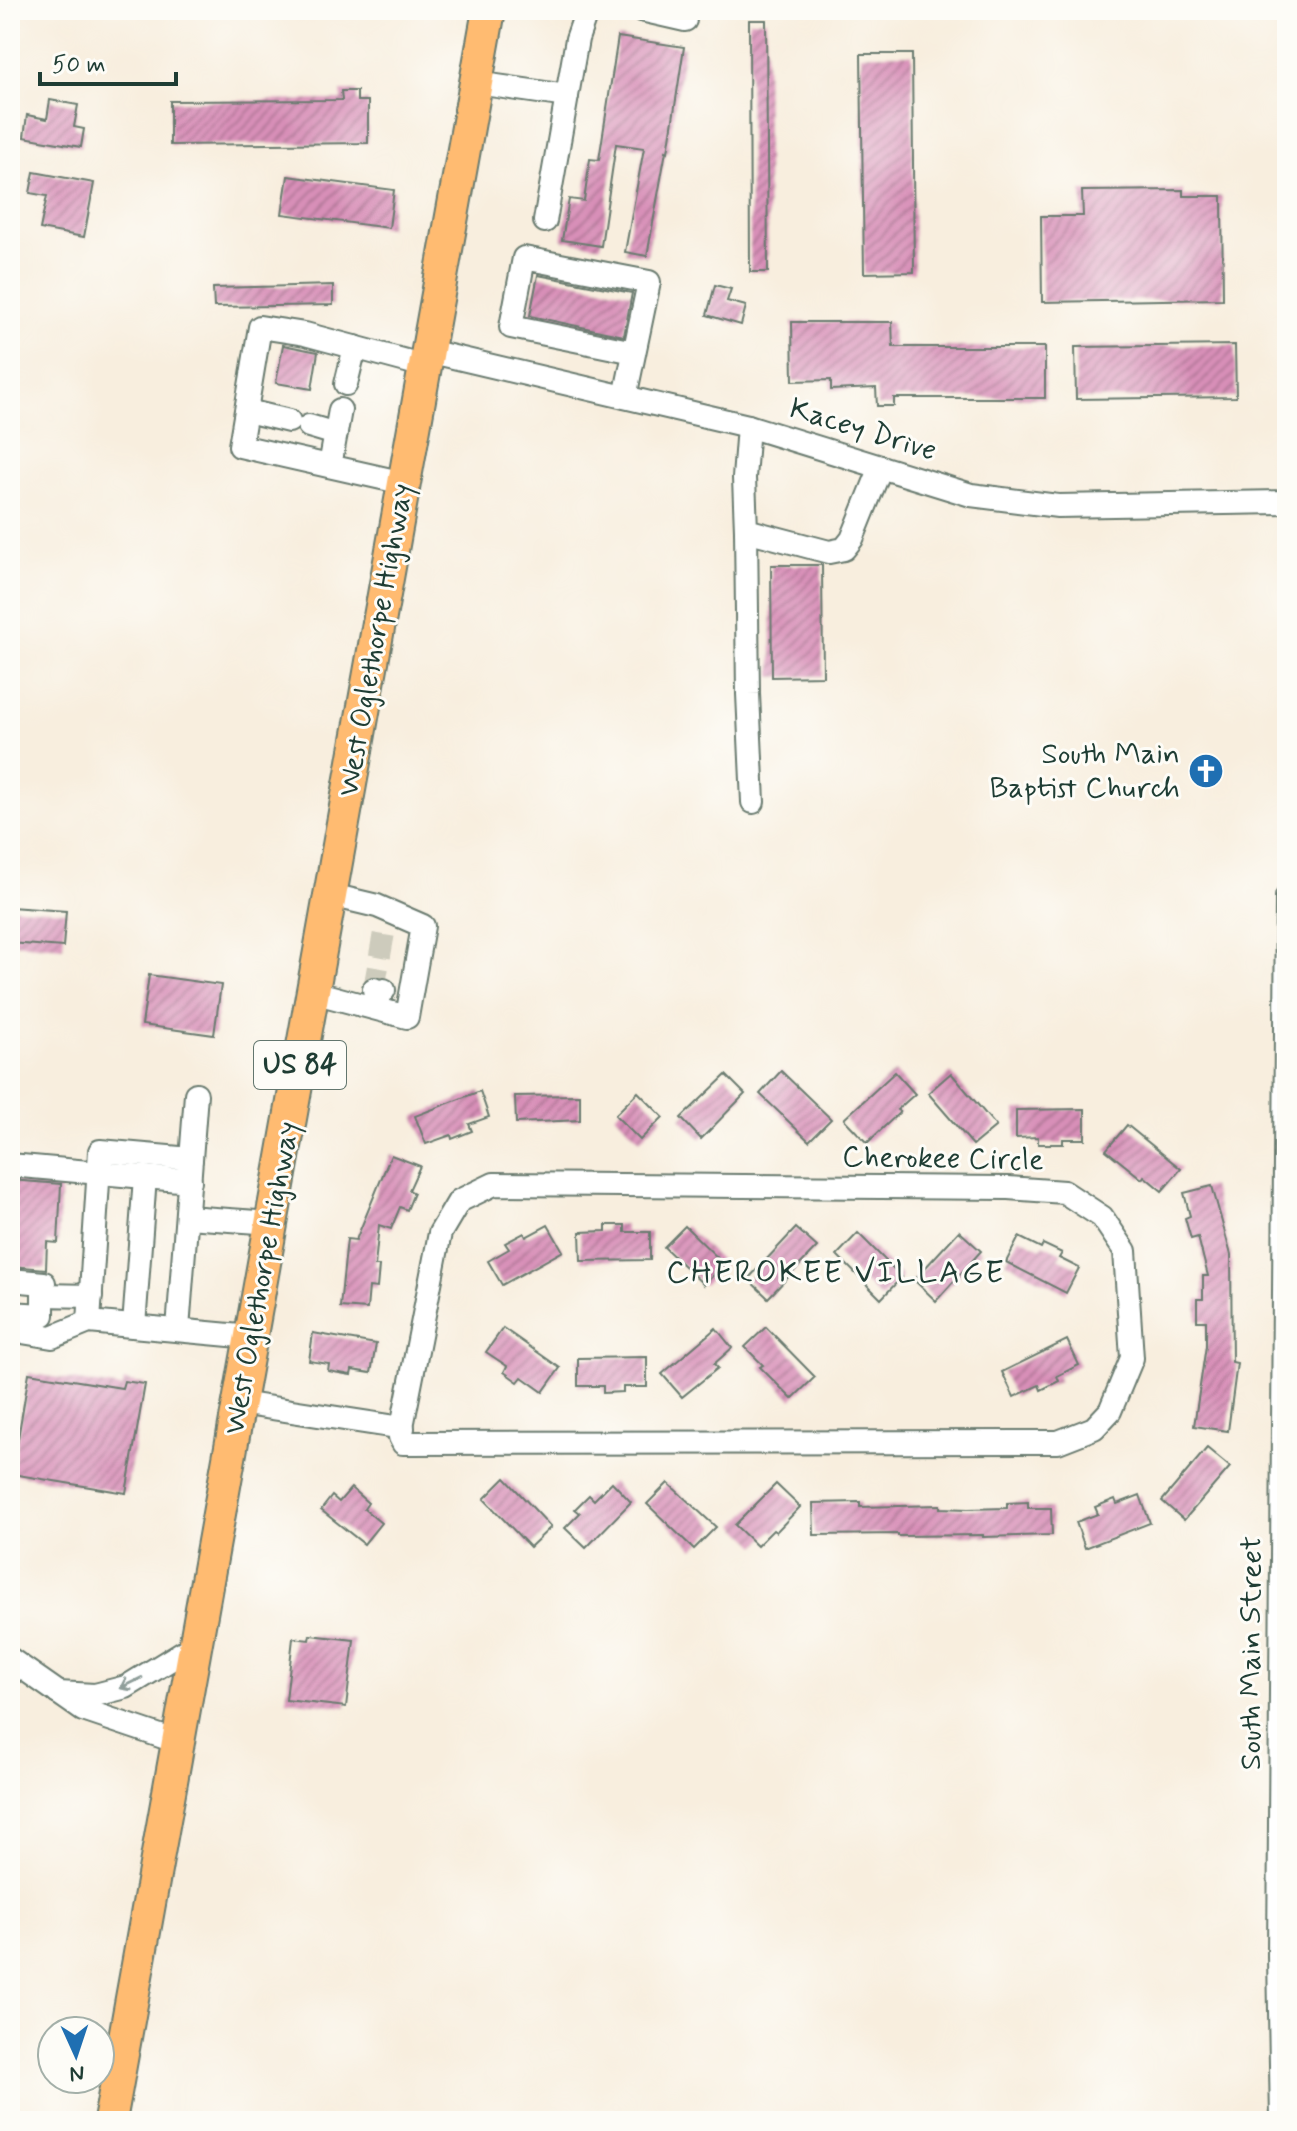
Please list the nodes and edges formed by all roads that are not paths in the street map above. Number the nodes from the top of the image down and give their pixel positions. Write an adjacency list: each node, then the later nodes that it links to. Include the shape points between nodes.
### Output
1 (489, 10): 5 (highway, West Oglethorpe Highway / US 84)
2 (587, 10): 6 (street)
3 (641, 10): 4 (street)
4 (685, 20)
5 (476, 83): 6 (street); 10 (highway, West Oglethorpe Highway / US 84)
6 (567, 96): 7 (street)
7 (545, 221)
8 (355, 347): 10 (street, Kacey Drive); 11 (street); 14 (street, Kacey Drive, via 260,327)
9 (634, 352): 9 (street, via 649,282 524,258 511,327); 12 (street)
10 (427, 358): 12 (street, Kacey Drive); 19 (highway, West Oglethorpe Highway / US 84)
11 (346, 384)
12 (625, 397): 15 (street, Kacey Drive)
13 (340, 410): 16 (street)
14 (247, 411): 16 (street); 17 (street, via 240,446)
15 (748, 426): 18 (street, Kacey Drive); 21 (street)
16 (336, 434): 17 (street)
17 (330, 466): 19 (street)
18 (881, 467): 20 (street, Kacey Drive, via 971,495 1058,506); 21 (street, via 844,549 829,552)
19 (404, 483): 23 (highway, West Oglethorpe Highway / US 84)
20 (1287, 502)
21 (746, 530): 22 (street)
22 (753, 802)
23 (331, 895): 25 (highway, West Oglethorpe Highway / US 84); 25 (street, via 377,906 391,922 423,926 407,1017 377,997)
24 (1287, 897): 27 (street, South Main Street)
25 (313, 992): 33 (highway, West Oglethorpe Highway / US 84)
26 (196, 1094): 29 (street)
27 (1286, 1161): 43 (street, South Main Street)
28 (10, 1165): 30 (street)
29 (190, 1170): 30 (street, via 100,1151); 31 (street); 32 (street)
30 (99, 1173): 31 (street); 36 (street)
31 (145, 1177): 39 (street)
32 (187, 1217): 33 (street); 40 (street)
33 (271, 1223): 42 (highway, West Oglethorpe Highway / US 84)
34 (10, 1280): 35 (street, via 44,1283)
35 (43, 1295): 36 (street); 37 (street, via 43,1315)
36 (91, 1296): 38 (street)
37 (10, 1313)
38 (89, 1322): 39 (street); 41 (street, via 52,1337)
39 (134, 1326): 40 (street)
40 (178, 1329): 42 (street)
41 (10, 1330)
42 (251, 1337): 44 (highway, West Oglethorpe Highway / US 84)
43 (1285, 1339): 50 (street, South Main Street)
44 (239, 1403): 45 (street, Cherokee Circle); 46 (highway, West Oglethorpe Highway / US 84)
45 (403, 1428): 45 (street, Cherokee Circle, via 440,1233 459,1201 494,1184 1064,1192 1102,1217 1125,1251 1132,1358 1110,1411 1094,1428 1058,1442 403,1443)
46 (196, 1644): 48 (street, one-way to 48, via 126,1687 95,1695); 49 (highway, West Oglethorpe Highway / US 84)
47 (10, 1659): 48 (street)
48 (58, 1693): 49 (street, via 83,1710)
49 (178, 1742): 51 (highway, West Oglethorpe Highway / US 84)
50 (1283, 1957): 52 (street, South Main Street)
51 (110, 2121)
52 (1282, 2121)

